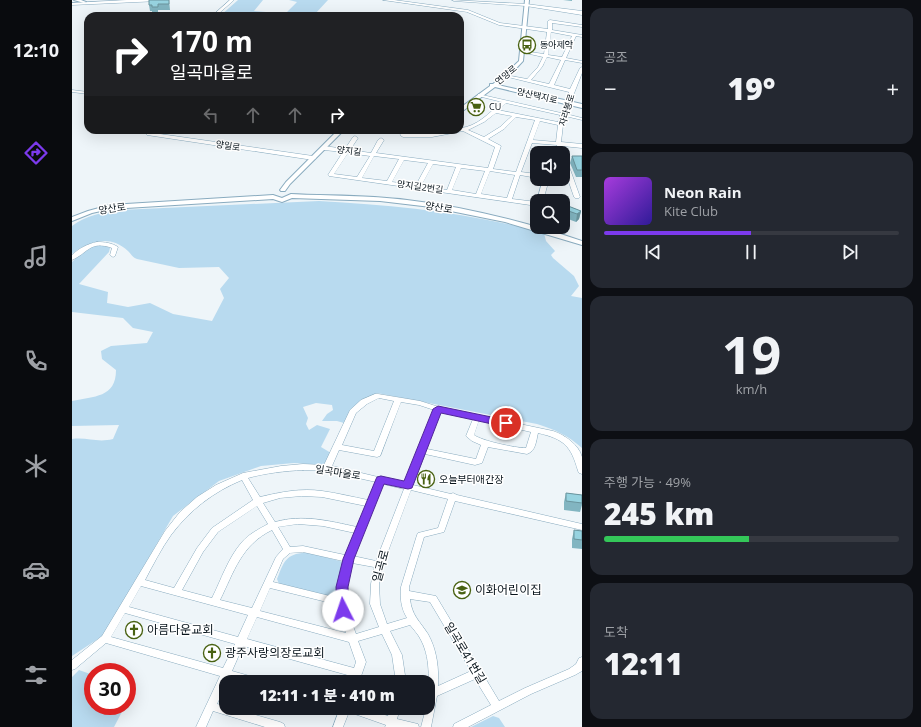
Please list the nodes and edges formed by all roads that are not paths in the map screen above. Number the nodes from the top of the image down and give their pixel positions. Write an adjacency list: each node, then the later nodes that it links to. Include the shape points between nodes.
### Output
1 (76, 0): 10 (street)
2 (128, 0): 3 (main road); 10 (main road)
3 (159, 0)
4 (232, 0): 13 (street)
5 (385, 0): 9 (street)
6 (454, 0): 7 (main road)
7 (462, 0): 11 (main road)
8 (481, 0): 11 (main road)
9 (393, 1): 16 (street, via 468,11 496,23)
10 (83, 3): 12 (main road)
11 (527, 3): 14 (main road); 16 (street, 연양로)
12 (72, 4)
13 (218, 12)
14 (582, 12)
15 (582, 26): 17 (street, via 550,21)
16 (525, 27): 17 (street); 20 (street, 연양로)
17 (549, 31): 18 (street); 21 (street)
18 (574, 35): 19 (street); 22 (street)
19 (582, 36)
20 (523, 52): 21 (street); 25 (street, 연양로, via 521,61)
21 (547, 56): 22 (street); 26 (street, via 539,70)
22 (564, 59): 23 (street); 28 (street)
23 (582, 62)
24 (582, 68): 30 (street, 자라봉로)
25 (506, 76): 26 (street); 27 (street, 연양로)
26 (528, 81): 28 (street)
27 (492, 85): 32 (street, 연양로); 34 (street, 양산택지로)
28 (551, 86): 30 (street)
29 (72, 91): 31 (street)
30 (572, 91): 34 (street, 자라봉로)
31 (84, 92)
32 (480, 95): 33 (street); 36 (street, 연양로)
33 (505, 101): 37 (street); 38 (street)
34 (567, 103): 35 (street, 양산택지로); 38 (street, 자라봉로)
35 (582, 106)
36 (464, 108)
37 (494, 111): 39 (street); 43 (street, via 480,123)
38 (564, 114): 41 (street); 42 (street, 자라봉로)
39 (515, 115): 40 (street); 50 (street, via 502,128)
40 (538, 119): 42 (street); 52 (street)
41 (582, 119)
42 (562, 124): 53 (street, 자라봉로)
43 (464, 127)
44 (464, 129): 50 (street)
45 (149, 134): 58 (street, 양일로)
46 (337, 134): 55 (street)
47 (404, 134): 48 (street)
48 (441, 134)
49 (355, 138): 56 (street)
50 (485, 139): 62 (street, via 498,146)
51 (381, 140): 57 (street, 양지길)
52 (530, 141): 53 (street); 63 (street)
53 (558, 144): 54 (street)
54 (582, 145)
55 (324, 148): 56 (street, 양지길); 58 (street)
56 (347, 151): 57 (street, 양지길); 65 (street, 양지길2번길, via 331,175)
57 (374, 154): 59 (street, 양지길); 65 (street, 양지길)
58 (313, 158): 69 (street)
59 (402, 158): 60 (street, 양지길); 67 (street)
60 (431, 162): 61 (street, 양지길); 68 (street)
61 (459, 165): 62 (street, 양지길); 70 (street)
62 (490, 169): 63 (street, 양지길); 71 (street)
63 (519, 173): 64 (street, 양지길); 75 (street)
64 (530, 175)
65 (359, 179): 67 (street, 양지길2번길)
66 (571, 180): 74 (street)
67 (388, 183): 68 (street, 양지길2번길)
68 (418, 187): 70 (street, 양지길2번길)
69 (283, 190): 72 (street, via 291,192); 73 (street, via 273,192)
70 (449, 191): 71 (street, 양지길2번길)
71 (478, 195): 75 (street, 양지길2번길)
72 (292, 196): 73 (street, 양산로, via 282,200); 78 (street, 양산로, via 427,204 504,219)
73 (273, 197): 77 (street, 양산로, via 110,208)
74 (577, 197)
75 (509, 200): 76 (street, 양지길2번길)
76 (530, 203)
77 (72, 219)
78 (582, 243)
79 (113, 255): 80 (street, via 115,247 101,243 81,249)
80 (72, 258)
81 (399, 399): 82 (street); 86 (street, via 378,396 364,402 353,412); 86 (street, via 377,454)
82 (438, 409): 83 (street); 87 (street, 일곡로)
83 (477, 417): 84 (street); 85 (street, via 470,436 473,440)
84 (535, 430): 85 (street, via 530,449 527,451); 89 (street, via 566,440 576,451)
85 (486, 442): 87 (street, via 479,461 475,462)
86 (338, 447): 88 (street)
87 (421, 450): 92 (street, 일곡로)
88 (327, 468): 90 (street, 일곡마을로, via 292,467); 91 (street, 일곡마을로)
89 (582, 471)
90 (243, 476): 94 (street); 102 (street, 일곡마을로, via 221,485 178,519)
91 (381, 479): 92 (street, 일곡마을로); 95 (street)
92 (408, 486): 93 (street, 일곡마을로); 101 (street, 일곡로)
93 (453, 496): 97 (street, 일곡마을로); 105 (street, via 441,530 421,535)
94 (258, 501): 95 (street, via 302,493 322,494); 96 (street); 104 (street, via 215,530 200,550)
95 (372, 504): 98 (street)
96 (273, 525): 98 (street, via 290,521 320,522); 99 (street); 106 (street, via 253,537 242,548)
97 (582, 526)
98 (360, 531): 100 (street)
99 (288, 550): 100 (street, via 311,549); 103 (street, via 280,557)
100 (348, 559): 101 (street); 107 (street, via 342,587)
101 (379, 565): 111 (street, 일곡로, via 375,584 375,604)
102 (138, 582): 104 (street); 108 (street, 일곡마을로)
103 (268, 584): 107 (street); 109 (street)
104 (176, 592): 106 (street)
105 (404, 594): 110 (street, via 409,615); 117 (street, 일곡로41번길, via 433,599)
106 (214, 602): 109 (street)
107 (342, 602): 113 (street, via 344,618)
108 (122, 609): 112 (street, 일곡마을로); 114 (street)
109 (254, 612): 113 (street); 114 (street)
110 (413, 620): 111 (street); 123 (street, via 426,640 431,655)
111 (384, 629): 113 (street); 122 (street, 일곡로, via 397,655)
112 (105, 639): 115 (street, 일곡마을로); 118 (street)
113 (353, 639): 121 (street, via 361,662)
114 (240, 642): 118 (street); 120 (street, via 293,656)
115 (72, 666)
116 (581, 666): 126 (street)
117 (477, 673): 124 (street); 126 (street, 일곡로41번길)
118 (225, 674): 119 (street); 125 (street)
119 (229, 675)
120 (347, 675)
121 (357, 675)
122 (400, 675)
123 (433, 675)
124 (435, 692)
125 (210, 706): 131 (street); 132 (street)
126 (498, 707): 136 (street)
127 (342, 715): 133 (street)
128 (368, 715): 130 (street)
129 (429, 715): 135 (street)
130 (390, 724): 134 (street)
131 (275, 726)
132 (201, 727)
133 (338, 727)
134 (414, 727)
135 (426, 727)
136 (458, 727)

